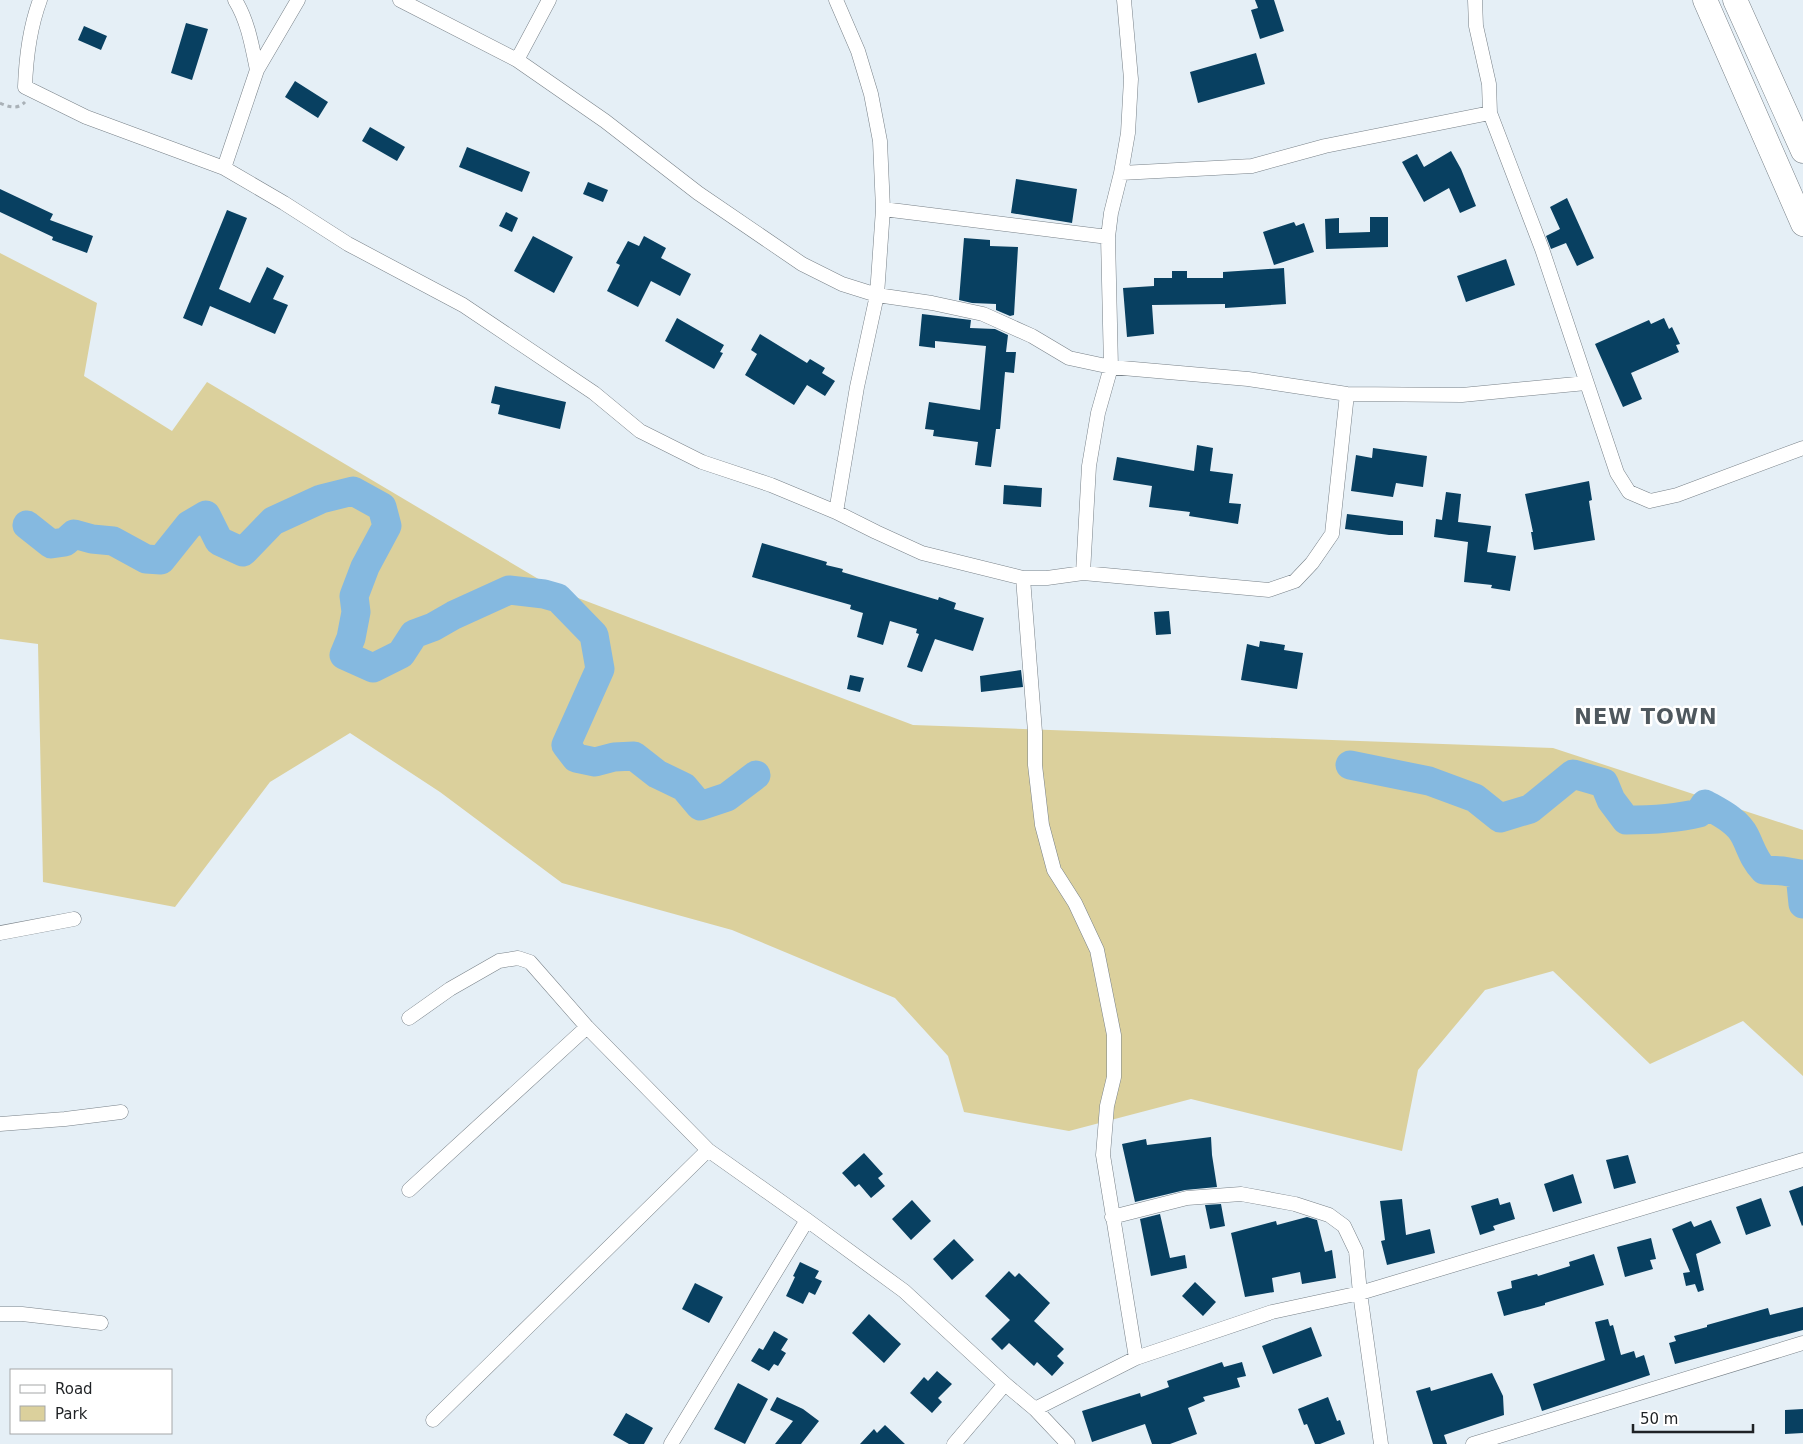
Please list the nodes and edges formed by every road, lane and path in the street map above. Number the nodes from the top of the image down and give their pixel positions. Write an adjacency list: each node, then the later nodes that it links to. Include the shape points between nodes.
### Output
1 (40, 0): 15 (street, via 33,22 25,87 86,116)
2 (236, 0): 12 (street)
3 (298, 0): 12 (street)
4 (400, 0): 11 (street)
5 (549, 0): 11 (street)
6 (836, 0): 17 (street, via 858,51 871,94 880,141)
7 (1124, 0): 16 (street, via 1131,79 1128,133)
8 (1475, 0): 13 (street, via 1476,26 1489,84)
9 (1705, 0): 18 (highway)
10 (1734, 0): 14 (highway)
11 (517, 60): 20 (street, via 605,121 698,193 802,264 842,284)
12 (257, 70): 15 (street)
13 (1490, 113): 16 (street, via 1325,146 1252,166); 22 (street, via 1542,249)
14 (1803, 151)
15 (224, 168): 25 (street, via 348,244 463,306 594,393 640,431 702,462 771,485)
16 (1121, 173): 19 (street)
17 (883, 209): 19 (street); 20 (street)
18 (1803, 224)
19 (1108, 237): 21 (street)
20 (877, 295): 21 (street, via 983,314 1032,336 1069,358); 25 (street, via 857,387)
21 (1111, 367): 23 (street, via 1248,379); 26 (street, via 1098,413 1089,466)
22 (1586, 383): 23 (street, via 1462,396); 24 (street, via 1617,473 1629,492 1650,501 1677,495)
23 (1347, 394): 26 (street, via 1332,534 1295,581 1269,590)
24 (1803, 448)
25 (836, 512): 27 (street, via 922,553)
26 (1083, 573): 27 (street)
27 (1023, 578): 37 (street, via 1042,825 1054,870 1071,895 1097,950 1114,1035 1114,1077 1107,1106 1103,1155)
28 (74, 919): 29 (street)
29 (0, 933)
30 (409, 1018): 31 (street, via 450,989 491,966 518,958 530,962)
31 (587, 1027): 34 (street); 36 (street)
32 (121, 1112): 33 (street)
33 (0, 1124)
34 (708, 1150): 38 (street); 46 (street)
35 (1803, 1160): 39 (street)
36 (409, 1190)
37 (1112, 1218): 39 (street, via 1187,1198 1232,1194 1295,1204 1329,1215 1344,1226 1356,1251); 43 (street)
38 (807, 1220): 44 (street, via 904,1291); 47 (street)
39 (1360, 1293): 43 (street, via 1272,1312); 50 (street)
40 (0, 1314): 41 (street)
41 (101, 1323)
42 (1803, 1343): 51 (street)
43 (1136, 1358): 45 (street)
44 (1005, 1384): 45 (street); 48 (street)
45 (1035, 1409): 49 (street)
46 (432, 1420)
47 (675, 1442)
48 (954, 1444)
49 (1068, 1444)
50 (1381, 1444)
51 (1472, 1444)

